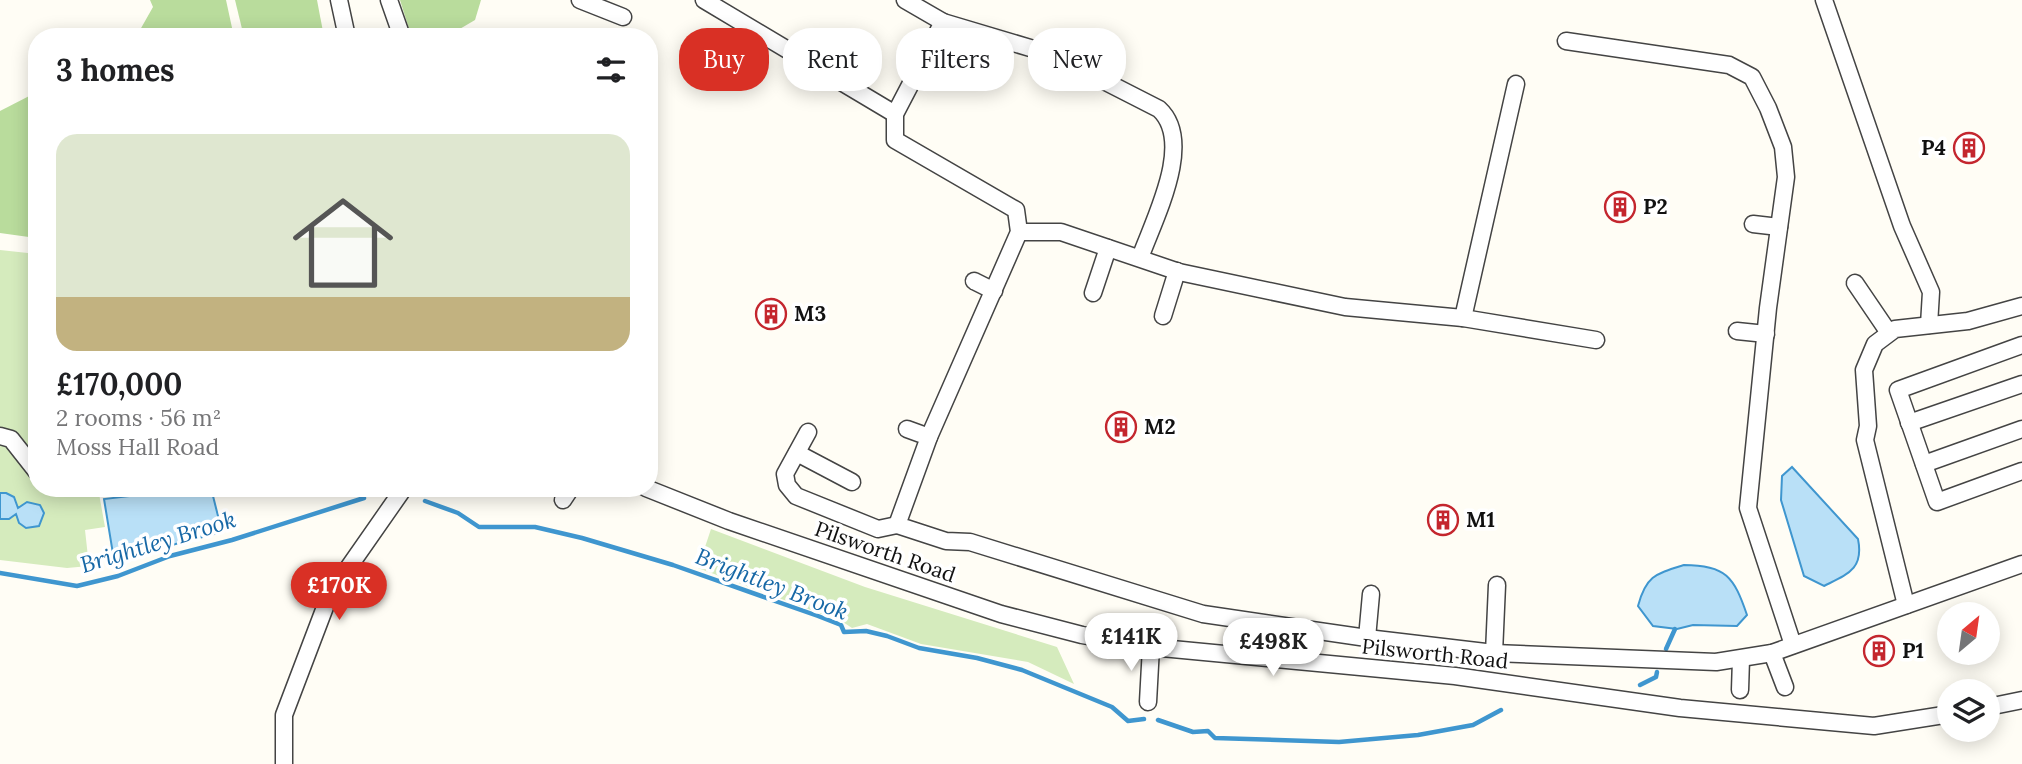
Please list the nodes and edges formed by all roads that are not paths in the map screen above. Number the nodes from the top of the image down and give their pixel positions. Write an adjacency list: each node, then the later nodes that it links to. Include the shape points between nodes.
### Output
1 (339, 0): 9 (street)
2 (389, 0): 10 (street)
3 (580, 0): 7 (street)
4 (704, 0): 13 (street)
5 (905, 0): 8 (street)
6 (1824, 0): 27 (street, via 1902,226 1931,292)
7 (622, 17)
8 (943, 22): 13 (street); 18 (street, via 1063,60 1165,115 1174,135 1173,164)
9 (345, 28)
10 (399, 28)
11 (1566, 41): 15 (street, via 1729,65 1752,77 1783,147 1786,177)
12 (1516, 84): 26 (street)
13 (895, 114): 16 (street, via 895,140 1016,210)
14 (1754, 224): 15 (street)
15 (1779, 227): 29 (street)
16 (1019, 232): 17 (street, via 1061,232); 22 (street)
17 (1108, 248): 18 (street); 23 (street)
18 (1140, 258): 19 (street)
19 (1177, 271): 25 (street); 26 (street, via 1345,307)
20 (974, 281): 22 (street)
21 (1855, 283): 30 (street)
22 (994, 291): 39 (street)
23 (1093, 293)
24 (2022, 306): 27 (street, via 1968,321)
25 (1163, 316)
26 (1463, 318): 31 (street)
27 (1929, 325): 30 (street, via 1895,329)
28 (1737, 331): 29 (street)
29 (1766, 334): 53 (street, via 1748,508)
30 (1889, 334): 51 (street, via 1875,344 1864,370 1865,440)
31 (1596, 340)
32 (2022, 345): 34 (street, via 1898,390)
33 (2022, 384): 34 (street)
34 (1909, 423): 42 (street)
35 (907, 429): 39 (street)
36 (2022, 429): 42 (street)
37 (808, 432): 40 (street)
38 (0, 436): 41 (street, via 11,439)
39 (929, 437): 47 (street)
40 (797, 453): 44 (street); 47 (street, via 785,474 796,496 877,529)
41 (28, 460)
42 (1924, 464): 43 (street, via 1937,502)
43 (2022, 471)
44 (852, 482)
45 (658, 493): 54 (street, Pilsworth Road, via 1000,614)
46 (398, 497): 64 (street, via 330,594 284,715)
47 (897, 526): 52 (street, via 946,541 970,542 1203,614)
48 (2022, 564): 51 (street)
49 (1497, 585): 55 (street)
50 (1371, 594): 52 (street)
51 (1906, 605): 53 (street)
52 (1367, 638): 55 (street)
53 (1793, 645): 56 (street)
54 (1151, 647): 61 (street); 63 (street, Pilsworth Road, via 1455,676 1680,708 1874,726)
55 (1494, 653): 57 (street, via 1716,662)
56 (1772, 653): 57 (street); 58 (street)
57 (1741, 659): 59 (street)
58 (1785, 687)
59 (1740, 690)
60 (2022, 699): 62 (street)
61 (1148, 702)
62 (2000, 704)
63 (1937, 717)
64 (284, 764)

